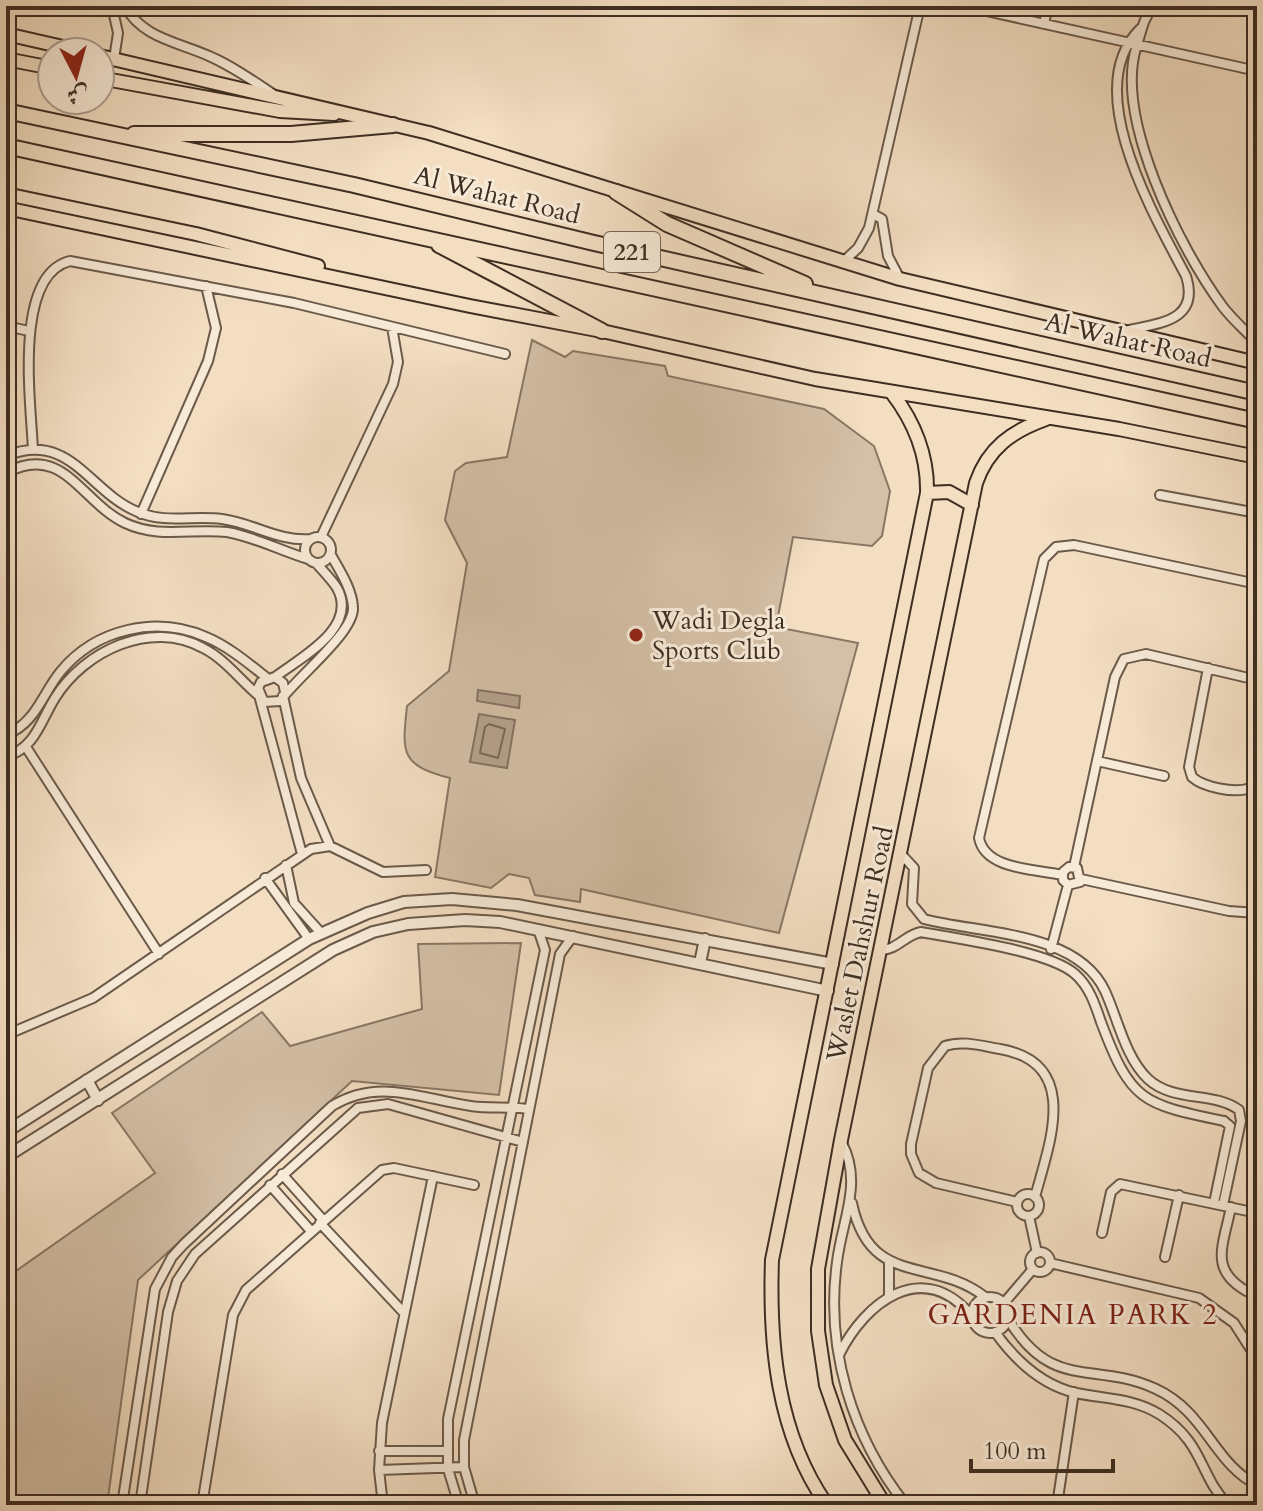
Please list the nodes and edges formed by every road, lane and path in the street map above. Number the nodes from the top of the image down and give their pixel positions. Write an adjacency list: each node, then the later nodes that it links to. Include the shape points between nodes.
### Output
1 (112, 6): 13 (street)
2 (125, 6): 19 (street, via 155,36 239,71)
3 (920, 6): 30 (street)
4 (964, 6): 7 (street)
5 (1048, 6): 7 (street)
6 (1154, 6): 8 (street)
7 (1044, 24): 11 (street)
8 (1140, 29): 11 (street); 12 (street)
9 (6, 34): 10 (main road)
10 (36, 41)
11 (1127, 42): 12 (street); 24 (street, via 1119,66)
12 (1137, 45): 17 (street); 22 (street, via 1130,66)
13 (116, 46)
14 (6, 59): 16 (main road)
15 (116, 59): 19 (main road)
16 (36, 65)
17 (1257, 71)
18 (116, 81): 21 (main road, via 301,114)
19 (274, 95): 21 (main road)
20 (6, 111): 25 (highway, Al Wahat Road / 221)
21 (349, 113): 23 (main road)
22 (1135, 124): 24 (street); 42 (street, via 1180,233 1223,307)
23 (393, 125): 25 (highway, via 291,134); 27 (main road)
24 (1123, 127): 41 (street, via 1141,191 1189,291 1183,311 1171,321)
25 (119, 136): 36 (highway, Al Wahat Road / 221)
26 (6, 146): 31 (highway, Al Wahat Road / 221)
27 (616, 192): 32 (main road); 36 (highway, via 667,224)
28 (6, 194): 33 (main road, via 283,254)
29 (6, 208): 33 (main road)
30 (873, 214): 32 (street, via 865,238); 34 (street, via 882,219 888,256)
31 (421, 235): 40 (highway); 48 (highway, Al Wahat Road / 221)
32 (841, 263): 34 (main road)
33 (331, 275): 40 (main road)
34 (900, 279): 41 (main road)
35 (206, 286): 38 (street); 39 (street, via 59,263 45,276); 59 (street, via 216,328 208,361)
36 (838, 298): 46 (highway, Al Wahat Road / 221)
37 (6, 326): 39 (street)
38 (392, 327): 43 (street); 62 (street, via 398,362 393,384)
39 (29, 331): 49 (street)
40 (602, 331): 45 (main road)
41 (1116, 333): 44 (main road)
42 (1257, 343)
43 (505, 354)
44 (1257, 363)
45 (892, 393): 47 (main road); 55 (main road, Waslet Dahshur Road, via 921,445)
46 (1257, 393)
47 (1050, 418): 51 (main road); 57 (main road, Waslet Dahshur Road, via 1011,433 994,449 982,467)
48 (1257, 421)
49 (33, 450): 50 (street); 52 (street, via 57,454)
50 (6, 456)
51 (1257, 457)
52 (79, 466): 54 (street); 59 (street, via 109,496)
53 (6, 473): 54 (street, via 38,465)
54 (71, 476): 61 (street, via 100,507 139,529)
55 (927, 493): 57 (main road, via 949,492); 105 (main road, Waslet Dahshur Road)
56 (1160, 495): 58 (street)
57 (972, 505): 82 (main road, Waslet Dahshur Road)
58 (1257, 513)
59 (141, 514): 60 (street)
60 (241, 523): 61 (street); 62 (street, via 284,538)
61 (236, 534): 64 (street)
62 (316, 538): 63 (street, via 331,546); 64 (street, via 305,548)
63 (331, 555): 65 (street); 72 (street, via 351,596 351,622)
64 (308, 559): 65 (street)
65 (317, 564): 70 (street, via 337,589 339,619 328,636)
66 (1257, 584): 86 (street, via 1074,545 1056,547 1044,559 979,838 983,850 997,861)
67 (78, 655): 68 (street); 70 (street, via 126,630 168,627 208,638); 74 (street, via 53,681 34,715)
68 (85, 664): 73 (street, via 127,642 180,639 219,657); 75 (street, via 62,688)
69 (1208, 668): 71 (street); 77 (street, via 1146,654 1124,659 1115,677); 79 (street, via 1189,772 1200,783 1238,791)
70 (271, 677): 72 (street, via 283,683); 73 (street, via 261,682)
71 (1257, 680)
72 (284, 694): 73 (street, via 269,704); 80 (street, via 301,778)
73 (259, 697): 81 (street)
74 (6, 735)
75 (26, 747): 76 (street); 101 (street)
76 (6, 757)
77 (1097, 761): 78 (street); 84 (street)
78 (1164, 776)
79 (1256, 782)
80 (330, 846): 81 (street); 85 (street, via 383,872)
81 (302, 854): 83 (street)
82 (901, 854): 91 (street, via 914,868 912,904); 100 (main road, Waslet Dahshur Road)
83 (286, 865): 87 (street); 94 (street, via 292,898)
84 (1074, 867): 86 (street); 88 (street)
85 (426, 870)
86 (1062, 875): 89 (street)
87 (265, 878): 96 (street); 101 (street)
88 (1081, 879): 89 (street); 90 (street)
89 (1068, 885): 98 (street)
90 (1257, 913)
91 (924, 919): 93 (street); 98 (street)
92 (537, 928): 95 (street); 99 (street, via 430,921 385,928); 114 (street, via 545,950)
93 (921, 932): 100 (street); 103 (street)
94 (321, 933): 96 (street); 97 (street, via 392,905 452,899 517,905); 99 (street)
95 (573, 936): 104 (street); 115 (street, via 560,954)
96 (309, 939): 102 (street); 112 (street)
97 (705, 939): 104 (street); 105 (street)
98 (1052, 946): 103 (street); 107 (street, via 1090,966)
99 (333, 950): 102 (street)
100 (881, 950): 118 (main road, Waslet Dahshur Road)
101 (159, 954): 109 (street, via 93,998)
102 (322, 956): 113 (street)
103 (1049, 959): 108 (street, via 1086,986)
104 (700, 963): 106 (street)
105 (833, 964): 106 (main road, Waslet Dahshur Road)
106 (828, 991): 165 (main road, Waslet Dahshur Road, via 780,1210 771,1305 787,1417 807,1473)
107 (1114, 1012): 108 (street); 121 (street, via 1138,1068 1156,1086 1239,1110 1241,1121)
108 (1100, 1019): 121 (street, via 1117,1063 1140,1095 1163,1108 1229,1124)
109 (6, 1035)
110 (6, 1048): 111 (street)
111 (6, 1070)
112 (87, 1080): 113 (street); 116 (street)
113 (98, 1100): 120 (street)
114 (512, 1107): 115 (street); 117 (street); 159 (street, via 470,1106 392,1089 346,1097 184,1244 155,1289)
115 (527, 1109): 119 (street)
116 (6, 1132)
117 (506, 1138): 119 (street); 122 (street, via 462,1122 372,1104 345,1117); 153 (street, via 448,1419)
118 (841, 1140): 128 (street, via 852,1168); 166 (main road, Waslet Dahshur Road, via 818,1269 819,1343 826,1385 845,1440)
119 (523, 1142): 154 (street, via 464,1440)
120 (6, 1157)
121 (1226, 1169): 130 (street)
122 (282, 1174): 124 (street); 133 (street)
123 (433, 1176): 125 (street); 133 (street, via 382,1170); 145 (street)
124 (270, 1185): 134 (street); 160 (street, via 195,1254 177,1281)
125 (474, 1185)
126 (1179, 1195): 130 (street); 135 (street, via 1116,1186); 137 (street)
127 (1035, 1197): 129 (street, via 1023,1195); 129 (street, via 1054,1123 1049,1083 1033,1063 1011,1051 964,1043 945,1046 928,1068 911,1144 914,1164 936,1183); 132 (street, via 1038,1209)
128 (851, 1199): 138 (street, via 861,1230); 149 (street, via 835,1277)
129 (1017, 1202): 132 (street, via 1018,1211)
130 (1223, 1205): 131 (street); 141 (street, via 1221,1265 1230,1283)
131 (1257, 1213)
132 (1029, 1216): 136 (street)
133 (322, 1222): 134 (street); 145 (street)
134 (311, 1231): 161 (street, via 246,1290 235,1308)
135 (1102, 1233)
136 (1037, 1253): 139 (street); 140 (street, via 1030,1261)
137 (1165, 1257)
138 (889, 1262): 142 (street); 143 (street, via 950,1277)
139 (1050, 1263): 140 (street, via 1045,1271); 150 (street, via 1199,1298 1234,1323)
140 (1033, 1269): 144 (street)
141 (1250, 1293)
142 (889, 1295): 146 (street, via 914,1289 940,1292); 149 (street, via 859,1320)
143 (985, 1297): 144 (street); 146 (street)
144 (1004, 1303): 147 (street)
145 (404, 1313): 152 (street)
146 (971, 1315): 148 (street, via 981,1331)
147 (1008, 1319): 148 (street); 157 (street, via 1030,1349 1062,1369 1139,1383 1171,1397 1198,1420 1239,1473)
148 (995, 1332): 151 (street, via 1037,1375)
149 (838, 1356): 167 (street, via 864,1438)
150 (1257, 1359)
151 (1074, 1392): 158 (street, via 1136,1403 1172,1423 1199,1453); 168 (street)
152 (379, 1451): 153 (street); 156 (street)
153 (446, 1451): 155 (street)
154 (464, 1467): 155 (street); 164 (street)
155 (448, 1469): 156 (street); 163 (street)
156 (379, 1470): 162 (street)
157 (1257, 1485)
158 (1222, 1503)
159 (122, 1505)
160 (140, 1505)
161 (202, 1505)
162 (383, 1505)
163 (459, 1505)
164 (475, 1505)
165 (827, 1505)
166 (885, 1505)
167 (906, 1505)
168 (1057, 1505)

